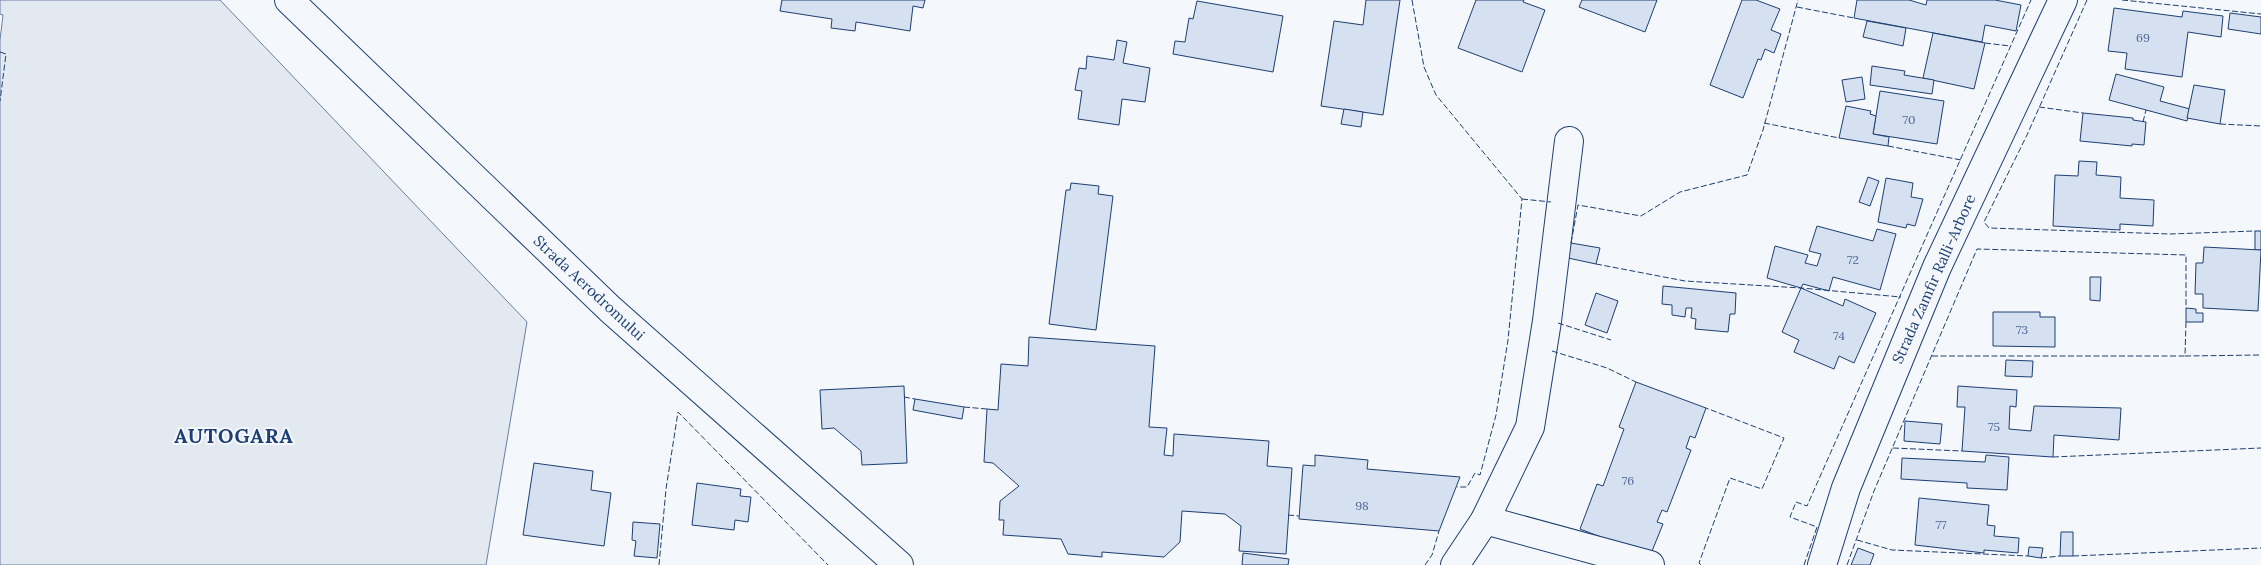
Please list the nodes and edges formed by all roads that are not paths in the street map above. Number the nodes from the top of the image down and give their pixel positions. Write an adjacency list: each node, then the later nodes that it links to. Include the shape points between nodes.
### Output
1 (289, 0): 5 (street, Strada Aerodromului, via 610,309)
2 (2063, 0): 8 (street, Strada Zamfir Ralli-Arbore, via 1937,267 1846,488)
3 (1569, 140): 4 (street, via 1530,427)
4 (1485, 520): 6 (street); 7 (street)
5 (899, 565)
6 (1455, 565)
7 (1650, 565)
8 (1822, 565)

